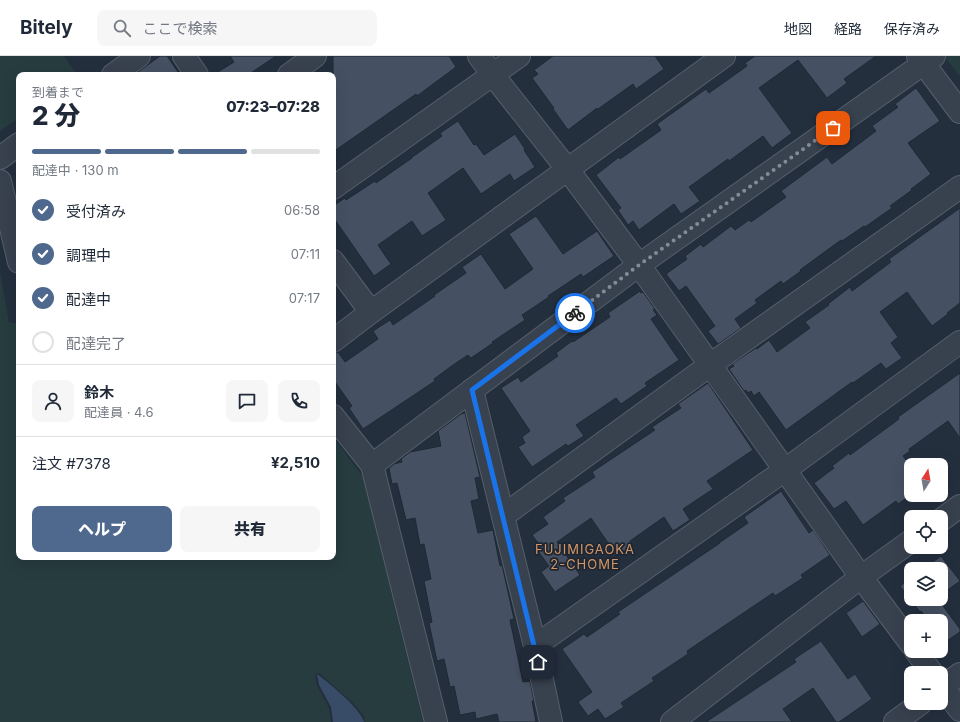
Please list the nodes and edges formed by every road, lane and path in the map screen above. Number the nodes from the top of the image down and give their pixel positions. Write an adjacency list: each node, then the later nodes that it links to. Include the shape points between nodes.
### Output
1 (139, 56): 8 (street)
2 (184, 56): 9 (street)
3 (315, 56): 10 (street)
4 (479, 56): 11 (street)
5 (519, 56): 11 (street)
6 (724, 56): 15 (street)
7 (925, 58): 12 (street); 21 (street)
8 (117, 72)
9 (194, 72)
10 (294, 72)
11 (493, 75): 15 (street); 17 (street)
12 (960, 112)
13 (16, 146): 14 (street)
14 (0, 158)
15 (568, 170): 21 (street); 22 (street)
16 (0, 181): 19 (street)
17 (336, 186)
18 (960, 187): 25 (street)
19 (16, 249)
20 (336, 265): 22 (street)
21 (639, 265): 25 (street); 26 (street)
22 (372, 312): 23 (street)
23 (336, 339)
24 (960, 342): 29 (street)
25 (710, 365): 29 (street); 32 (street)
26 (472, 390): 28 (street); 32 (street)
27 (336, 420): 28 (street)
28 (372, 466): 42 (street)
29 (785, 470): 34 (street); 36 (street)
30 (960, 506): 31 (street)
31 (948, 515)
32 (504, 516): 36 (street)
33 (904, 546): 34 (street)
34 (861, 577): 35 (street); 44 (street)
35 (904, 635)
36 (535, 646): 43 (street)
37 (960, 674): 38 (street)
38 (948, 679)
39 (948, 695): 41 (street)
40 (911, 710): 45 (street)
41 (960, 710)
42 (436, 722)
43 (551, 722)
44 (672, 722)
45 (895, 722)

